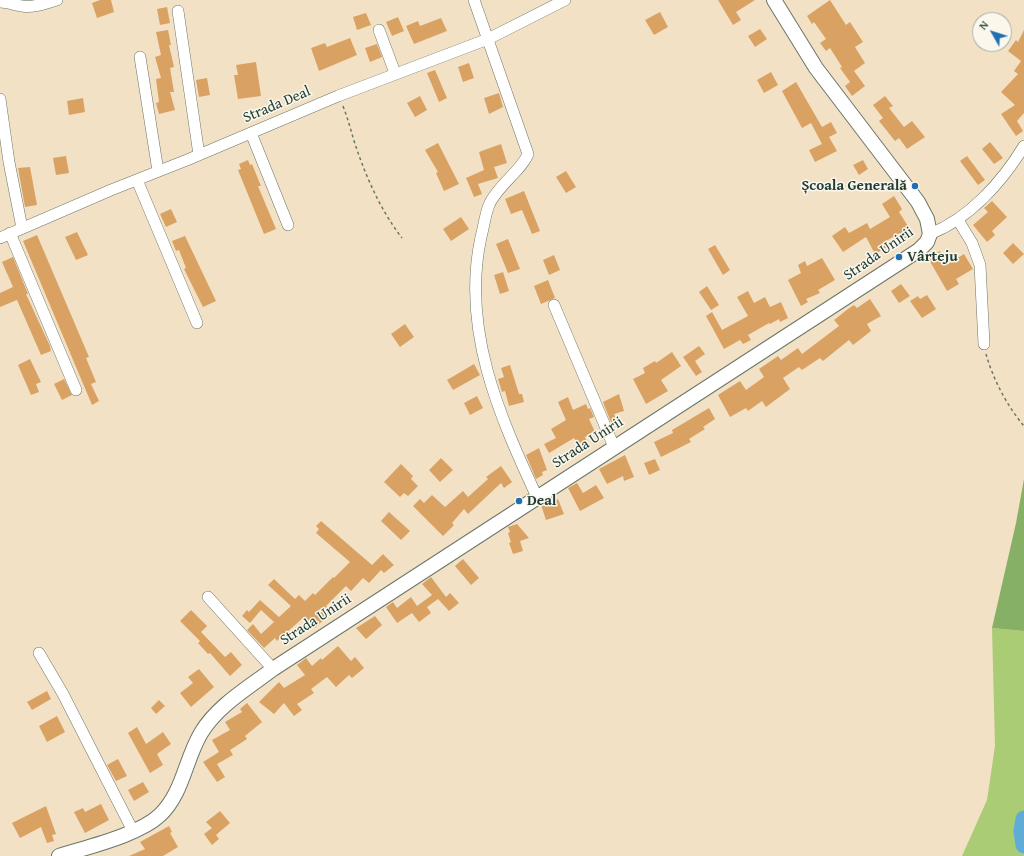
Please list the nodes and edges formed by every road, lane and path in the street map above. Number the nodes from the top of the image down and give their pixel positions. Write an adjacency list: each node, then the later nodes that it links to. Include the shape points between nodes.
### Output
1 (57, 0): 5 (street, via 28,6)
2 (474, 0): 8 (street)
3 (565, 0): 8 (street, Strada Deal)
4 (774, 0): 21 (main road, Strada Unirii, via 816,68 918,202 927,219)
5 (0, 2)
6 (178, 12): 15 (street)
7 (379, 30): 10 (street)
8 (488, 39): 10 (street, Strada Deal); 30 (street, via 528,154 490,203 475,270 475,308 500,414)
9 (140, 57): 16 (street)
10 (395, 73): 11 (street, Strada Deal)
11 (338, 96): 13 (street, Strada Deal); 23 (path, via 374,189 390,222)
12 (0, 99): 20 (street)
13 (251, 133): 15 (street, Strada Deal); 19 (street)
14 (1024, 146): 18 (street, via 991,190)
15 (199, 155): 16 (street, Strada Deal)
16 (158, 171): 17 (street, Strada Deal)
17 (137, 180): 20 (street, Strada Deal); 25 (street)
18 (958, 220): 21 (street); 26 (street, via 972,243 980,265)
19 (288, 224)
20 (22, 228): 22 (street, Strada Deal)
21 (930, 234): 29 (main road, Strada Unirii, via 927,242 904,261)
22 (5, 236): 27 (street)
23 (402, 238)
24 (554, 305): 29 (street)
25 (197, 323)
26 (984, 344): 28 (path, via 1001,390)
27 (76, 390)
28 (1024, 426)
29 (614, 447): 30 (main road, Strada Unirii)
30 (537, 497): 33 (main road, Strada Unirii)
31 (208, 597): 33 (street)
32 (39, 652): 34 (street, via 64,694)
33 (273, 669): 34 (main road, Strada Unirii, via 231,700 208,723 197,741 169,805 159,816)
34 (133, 830): 35 (main road, Strada Unirii)
35 (59, 856)

